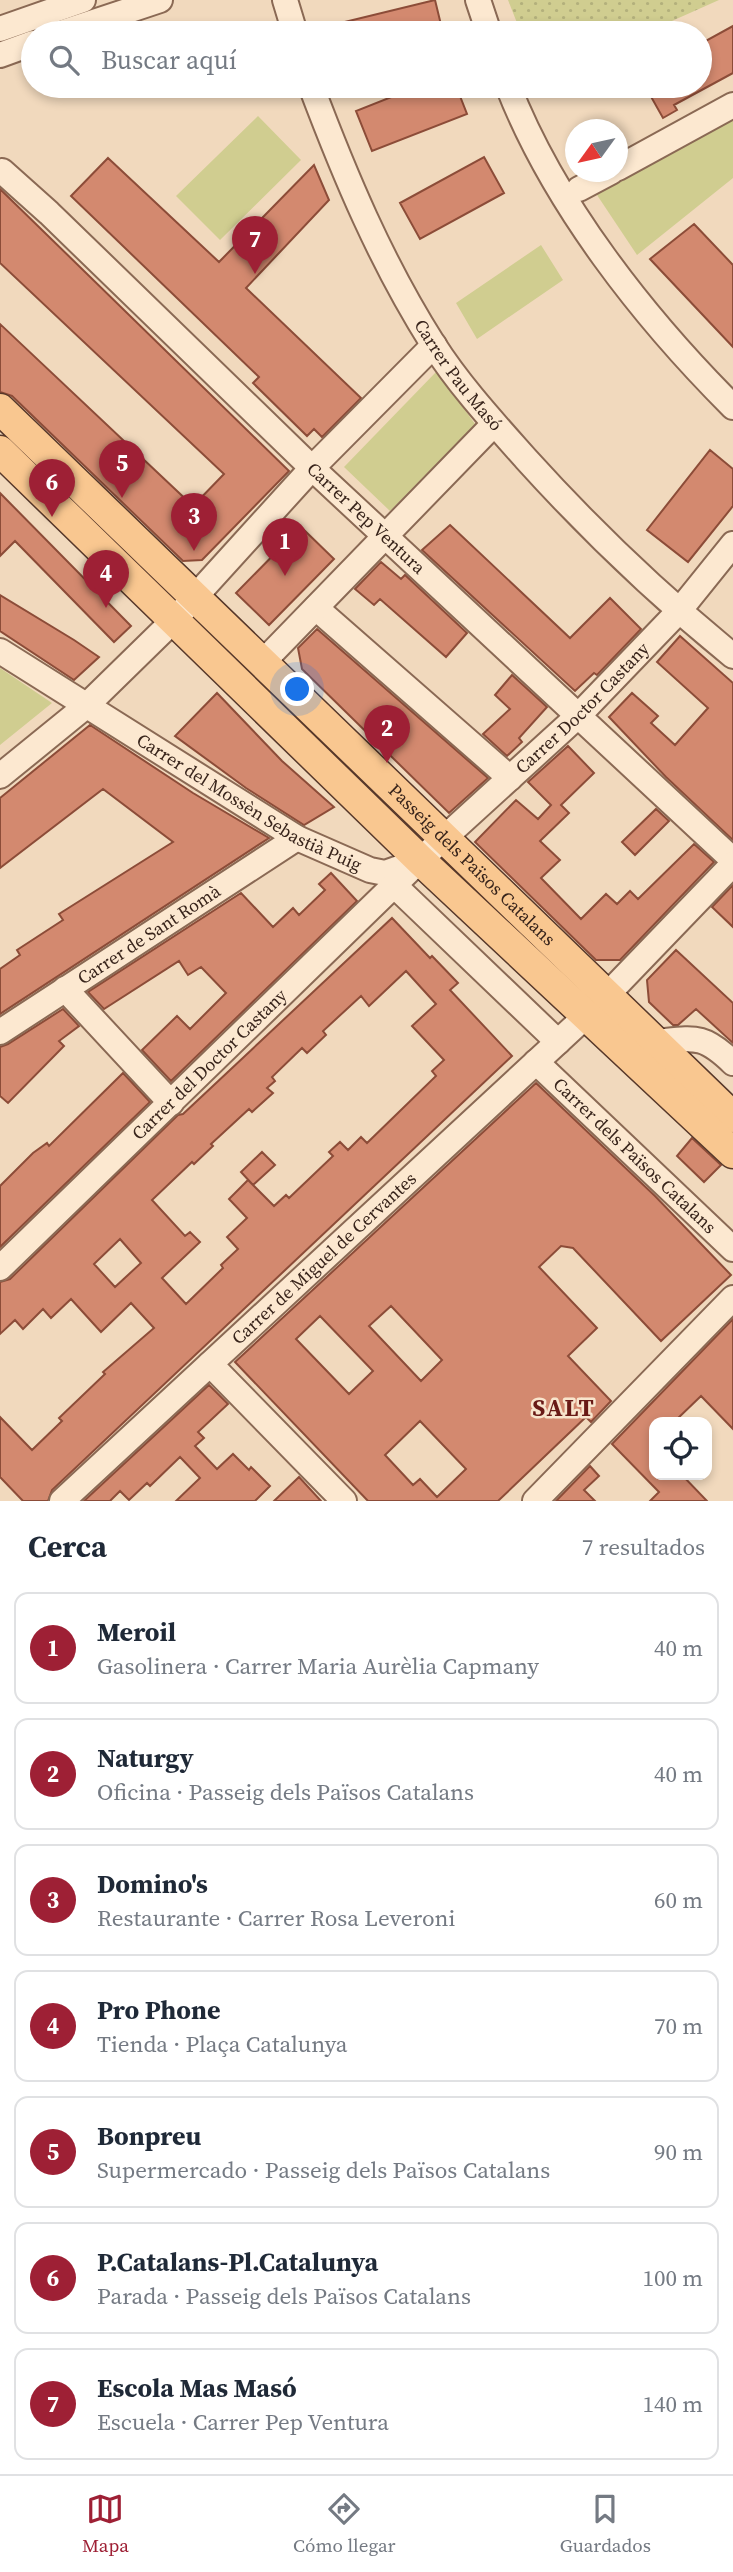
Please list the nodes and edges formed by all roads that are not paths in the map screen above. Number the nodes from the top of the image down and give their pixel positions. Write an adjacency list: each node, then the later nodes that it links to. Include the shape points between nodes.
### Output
1 (83, 0): 5 (street)
2 (160, 0): 6 (street)
3 (285, 0): 7 (street)
4 (478, 0): 8 (street)
5 (23, 21)
6 (97, 21)
7 (291, 21)
8 (485, 21)
9 (21, 22): 10 (street)
10 (0, 29)
11 (21, 47): 12 (street)
12 (0, 55)
13 (316, 98): 20 (street, Carrer Pau Masó, via 371,235)
14 (514, 98): 21 (street, via 582,226 649,314)
15 (733, 105): 16 (street)
16 (628, 163)
17 (1, 172): 25 (street, Carrer Pep Ventura)
18 (592, 182): 19 (street)
19 (579, 189)
20 (434, 345): 23 (street, Carrer Pau Masó); 25 (street)
21 (733, 407)
22 (0, 409): 28 (main road, Passeig dels Països Catalans)
23 (494, 424): 26 (street); 30 (street, Carrer Pau Masó, via 579,518)
24 (0, 451): 31 (main road)
25 (312, 468): 26 (street, Carrer Pep Ventura); 28 (street)
26 (386, 536): 29 (street); 36 (street, Carrer Pep Ventura)
27 (733, 544): 30 (street, Carrer Doctor Castany)
28 (195, 598): 31 (street); 34 (main road, Passeig dels Països Catalans)
29 (316, 608): 34 (street); 38 (street)
30 (679, 611): 33 (street, Carrer Pau Masó); 36 (street, Carrer Doctor Castany)
31 (174, 621): 35 (street); 41 (main road)
32 (0, 651): 35 (street, Carrer del Mossèn Sebastià Puig)
33 (733, 656)
34 (262, 663): 40 (main road, Passeig dels Països Catalans)
35 (86, 706): 37 (street); 39 (street, Carrer del Mossèn Sebastià Puig)
36 (579, 715): 38 (street, Carrer Doctor Castany); 42 (street, Carrer Pep Ventura)
37 (0, 776)
38 (510, 778): 40 (street, Carrer Doctor Castany)
39 (298, 838): 41 (street, Carrer del Mossèn Sebastià Puig, via 378,872); 44 (street, Carrer de Sant Romà)
40 (445, 839): 41 (street, Carrer Doctor Castany); 45 (main road, Passeig dels Països Catalans)
41 (420, 860): 43 (street, Carrer del Doctor Castany); 46 (main road)
42 (733, 862): 45 (street)
43 (395, 886): 48 (street); 52 (street, Carrer del Doctor Castany)
44 (65, 989): 47 (street, Carrer de Sant Romà); 52 (street)
45 (607, 995): 49 (main road, Passeig dels Països Catalans)
46 (586, 1017): 48 (street, Carrer de Miguel de Cervantes); 54 (main road)
47 (0, 1032)
48 (558, 1042): 50 (street, Carrer de Miguel de Cervantes)
49 (656, 1042): 51 (street, via 704,1040); 53 (main road, Passeig dels Països Catalans)
50 (536, 1062): 55 (street, Carrer dels Països Catalans); 58 (street, Carrer de Miguel de Cervantes)
51 (733, 1062)
52 (171, 1103): 56 (street, Carrer del Doctor Castany)
53 (733, 1117)
54 (733, 1153)
55 (733, 1249)
56 (0, 1268)
57 (733, 1298): 61 (street)
58 (210, 1364): 59 (street, Carrer de Miguel de Cervantes); 60 (street)
59 (62, 1501)
60 (344, 1501)
61 (535, 1501)

